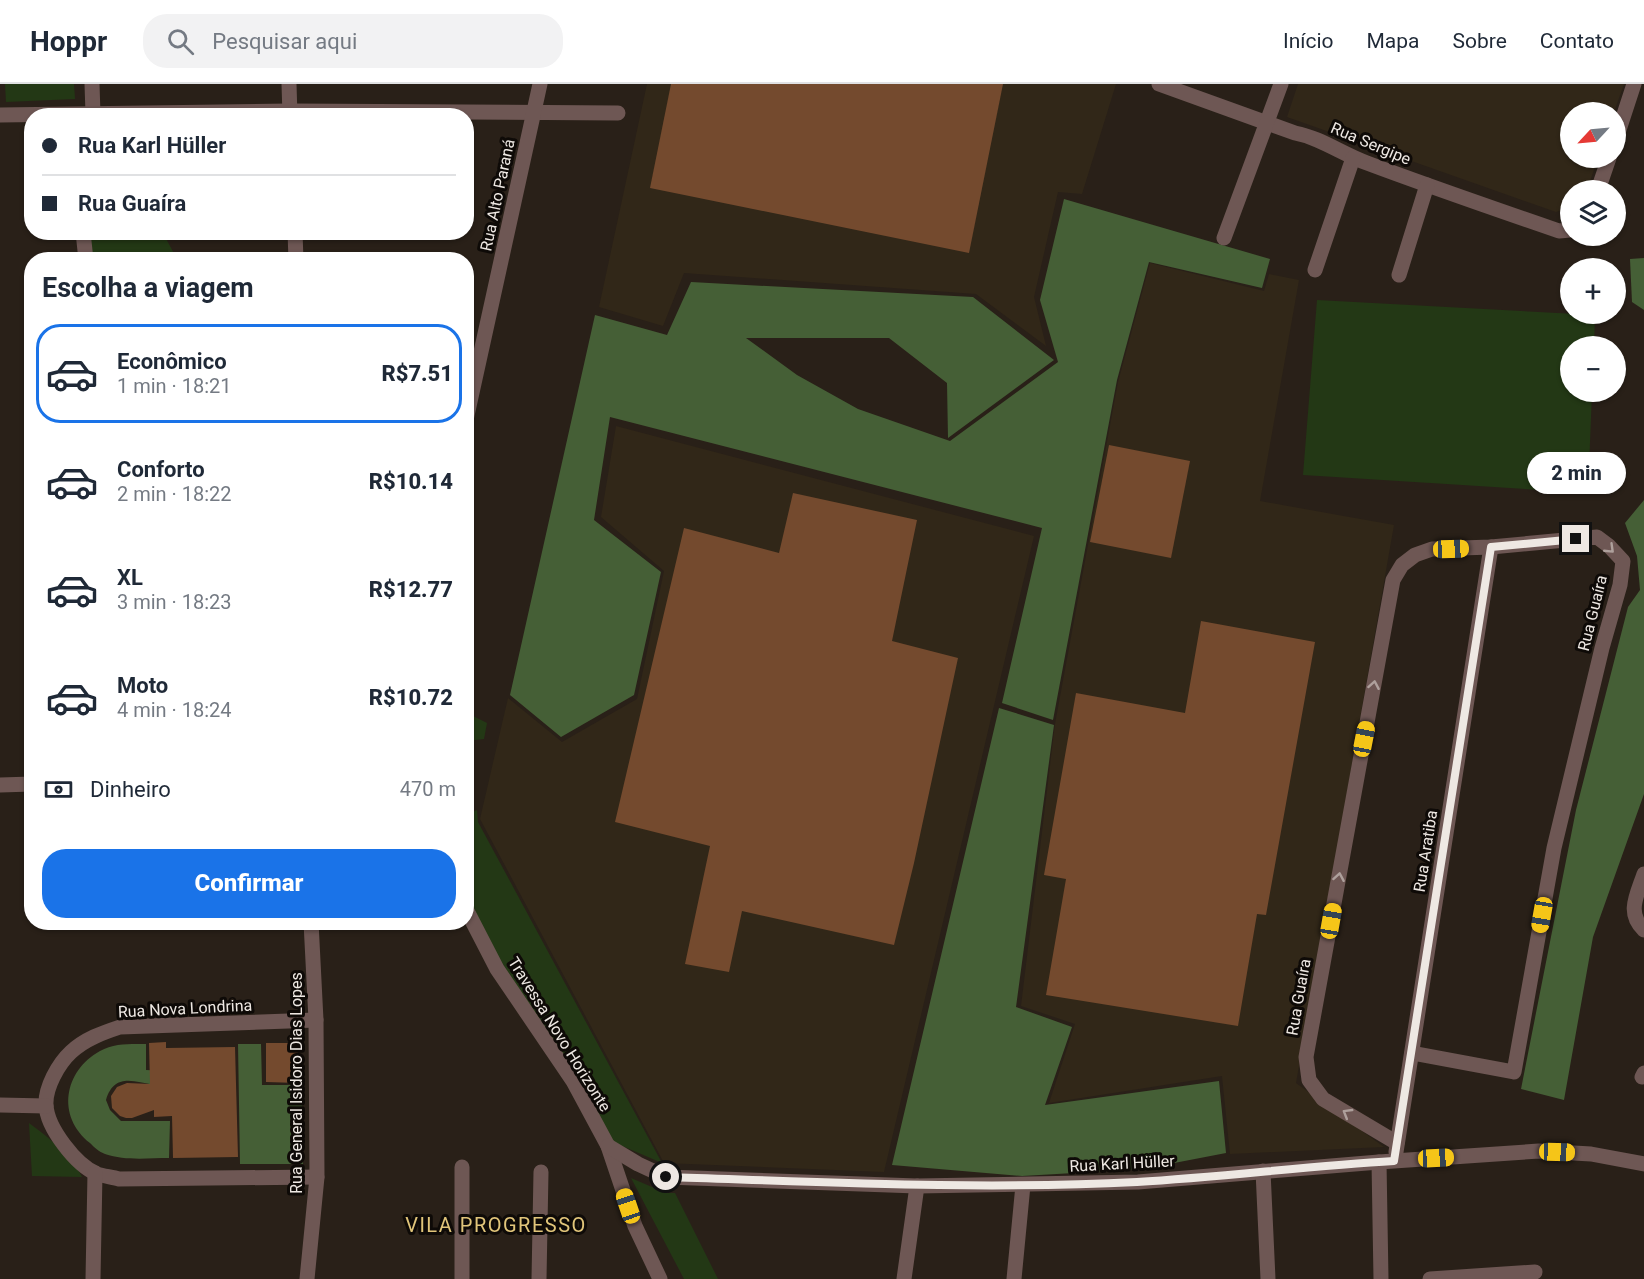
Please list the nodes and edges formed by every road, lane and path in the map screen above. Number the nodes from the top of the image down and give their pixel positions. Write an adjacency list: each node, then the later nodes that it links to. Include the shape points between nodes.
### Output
1 (92, 84): 7 (street)
2 (289, 84): 8 (street)
3 (540, 84): 11 (street, Rua Alto Paraná)
4 (1159, 84): 15 (street, Rua Sergipe)
5 (1281, 84): 15 (street)
6 (1634, 84): 9 (street)
7 (93, 108)
8 (290, 108)
9 (1626, 108)
10 (474, 113): 11 (street)
11 (533, 113): 12 (street); 22 (street, Rua Alto Paraná)
12 (618, 113)
13 (0, 115): 14 (street)
14 (24, 120)
15 (1267, 123): 16 (street, Rua Sergipe, via 1311,136); 19 (street)
16 (1353, 158): 17 (street, Rua Sergipe); 20 (street)
17 (1427, 185): 18 (street, Rua Sergipe); 21 (street)
18 (1560, 231)
19 (1224, 238)
20 (1315, 270)
21 (1399, 275)
22 (474, 383)
23 (1491, 547): 31 (street, Rua Aratiba); 31 (street, Rua Guaíra, one-way to 31, via 1597,537 1623,561 1620,585 1554,848 1514,1072); 34 (street, Rua Guaíra, one-way to 23, via 1323,1099 1309,1080 1306,1058 1393,580 1402,565 1432,549)
24 (24, 784): 25 (street)
25 (0, 785)
26 (1644, 874): 28 (street, via 1634,911)
27 (474, 924): 35 (street, Travessa Novo Horizonte, via 497,969 573,1081)
28 (1640, 926)
29 (311, 930): 30 (street, Rua General Isidoro Dias Lopes)
30 (316, 1020): 33 (street, Rua Nova Londrina, via 110,1030 91,1037 70,1053 51,1081); 42 (street, Rua General Isidoro Dias Lopes)
31 (1412, 1053): 34 (street, Rua Aratiba)
32 (0, 1104): 33 (street)
33 (46, 1106): 41 (street, via 57,1137)
34 (1397, 1143): 36 (street, Rua Aratiba)
35 (608, 1146): 44 (street, Rua Karl Hüller, via 666,1177); 50 (street, Travessa Novo Horizonte, via 635,1226)
36 (1386, 1161): 37 (street, Rua Karl Hüller, via 1539,1152 1591,1154); 39 (street, Rua Karl Hüller); 54 (street, Rua Aratiba)
37 (1644, 1164)
38 (462, 1167): 48 (street)
39 (1263, 1171): 43 (street, Rua Karl Hüller, via 1138,1182); 53 (street)
40 (541, 1172): 49 (street)
41 (95, 1173): 42 (street, via 119,1179); 46 (street)
42 (317, 1177): 47 (street, Rua General Isidoro Dias Lopes)
43 (1023, 1185): 44 (street, Rua Karl Hüller); 52 (street)
44 (917, 1186): 51 (street)
45 (1534, 1272): 55 (street)
46 (93, 1279)
47 (307, 1279)
48 (462, 1279)
49 (539, 1279)
50 (660, 1279)
51 (904, 1279)
52 (1014, 1279)
53 (1268, 1279)
54 (1381, 1279)
55 (1430, 1279)

